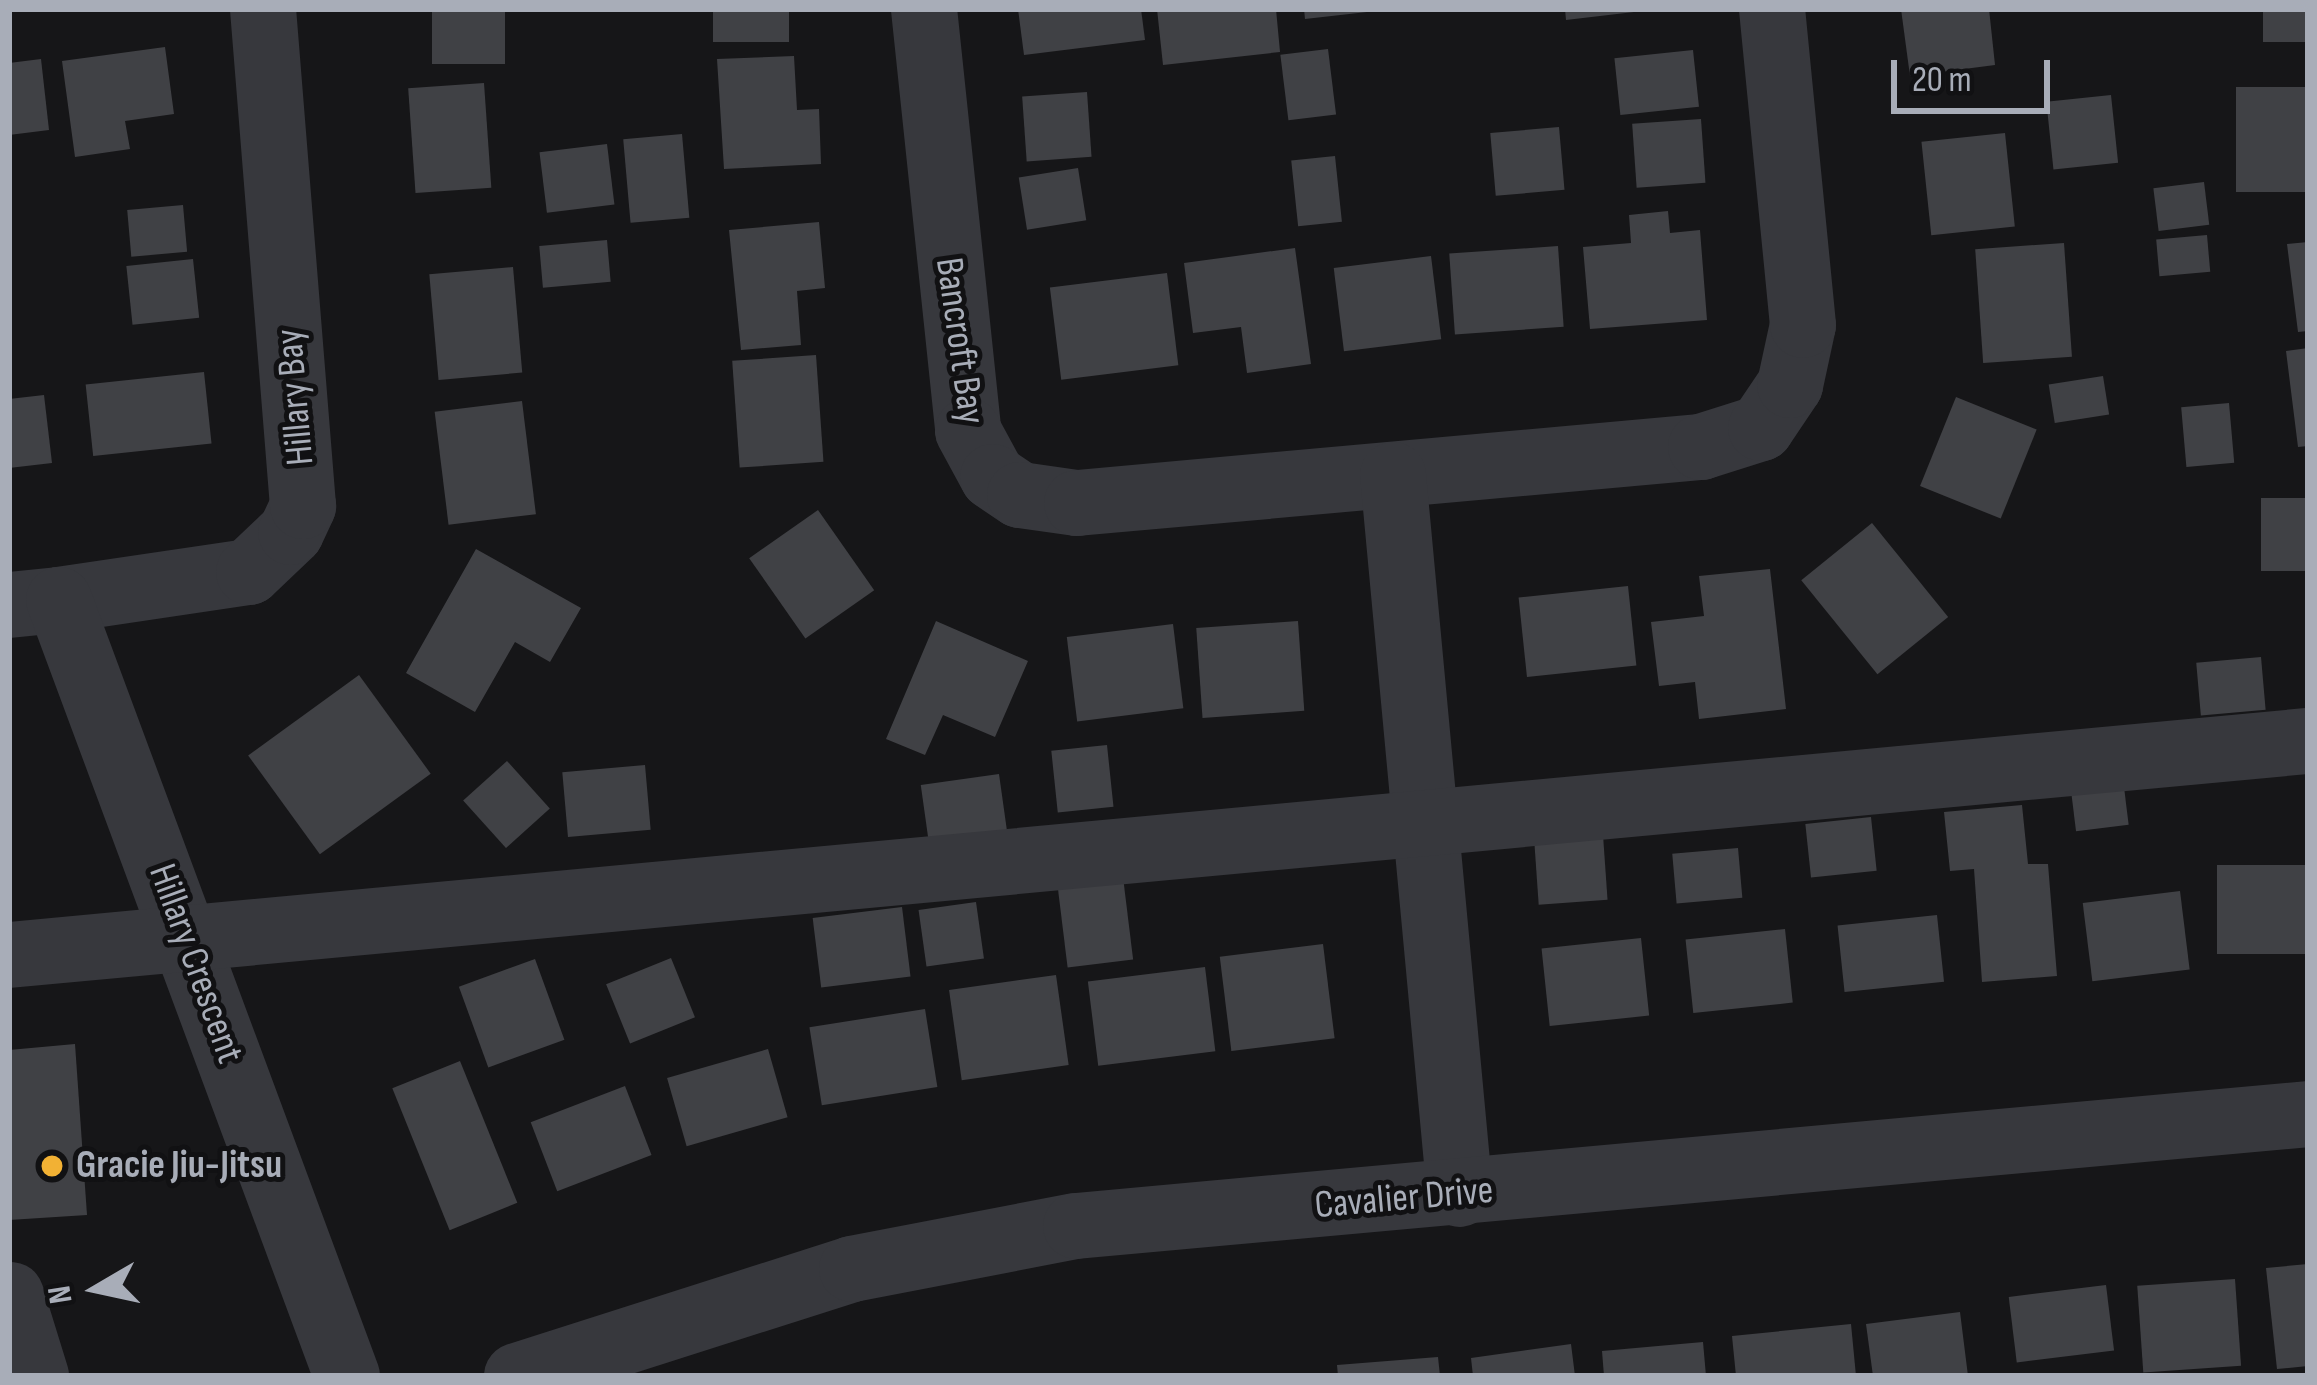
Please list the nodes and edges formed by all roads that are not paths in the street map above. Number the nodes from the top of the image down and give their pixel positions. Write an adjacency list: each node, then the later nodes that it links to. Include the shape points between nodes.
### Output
1 (262, 9): 5 (street, Hillary Bay, via 303,506 281,544 249,572)
2 (924, 9): 4 (street, Bancroft Bay, via 958,391 993,477 1020,495 1077,503)
3 (1772, 9): 4 (street, Bancroft Bay, via 1803,326 1777,413 1740,439 1701,447)
4 (1394, 476): 7 (street)
5 (34, 603): 8 (street, Hillary Crescent)
6 (2308, 741): 7 (street)
7 (1424, 826): 8 (street); 11 (street)
8 (186, 938): 9 (street); 14 (street, Hillary Crescent)
9 (9, 955)
10 (2308, 1114): 11 (street, Cavalier Drive)
11 (1460, 1194): 15 (street, Cavalier Drive, via 1076,1226 943,1248)
12 (11, 1295): 13 (street)
13 (36, 1376)
14 (347, 1376)
15 (518, 1376)

